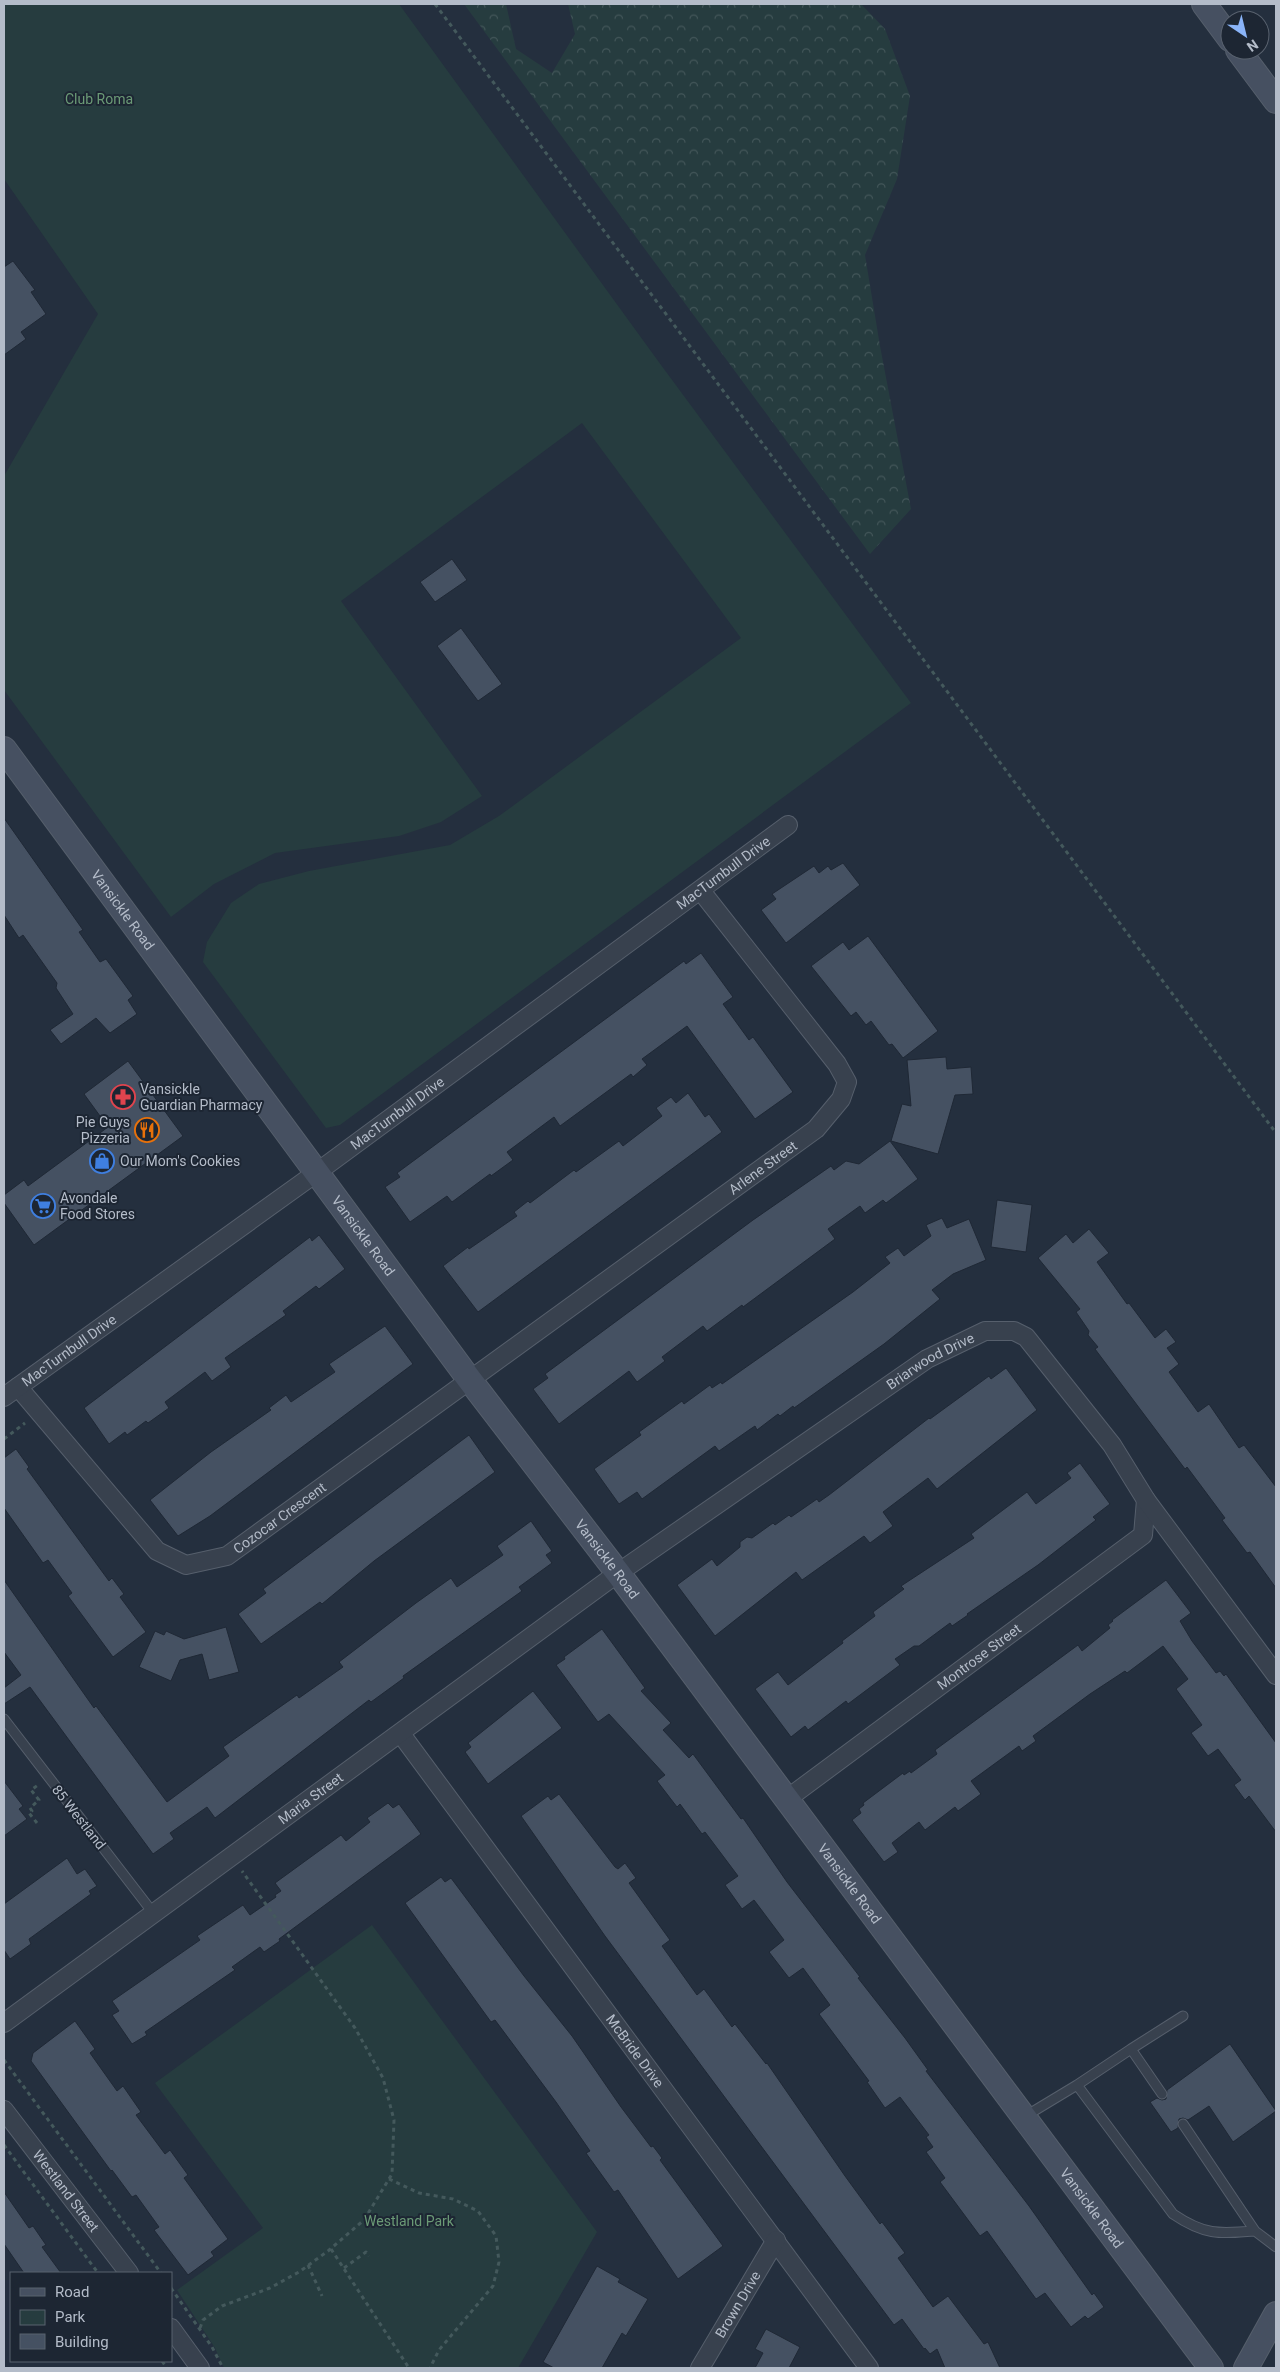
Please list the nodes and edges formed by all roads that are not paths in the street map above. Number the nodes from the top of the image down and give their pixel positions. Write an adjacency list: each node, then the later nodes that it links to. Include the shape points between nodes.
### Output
1 (1204, 4): 2 (street)
2 (1220, 26)
3 (1245, 60): 4 (street)
4 (1270, 93)
5 (4, 749): 8 (street, Vansickle Road)
6 (788, 825): 7 (street, MacTurnbull Drive)
7 (701, 891): 8 (street, MacTurnbull Drive); 9 (street, Arlene Street, via 838,1064 847,1082 841,1099 816,1129)
8 (316, 1173): 9 (street, Vansickle Road); 10 (street, MacTurnbull Drive)
9 (469, 1379): 10 (street, Cozocar Crescent, via 227,1556 186,1565 157,1551); 13 (street, Vansickle Road)
10 (18, 1387): 11 (street, MacTurnbull Drive)
11 (4, 1397)
12 (1146, 1500): 13 (street, Briarwood Drive, via 1112,1445 1026,1337 1014,1331 985,1331 927,1359); 14 (street, Briarwood Drive); 17 (street, Montrose Street, via 1143,1535)
13 (618, 1573): 16 (street, Maria Street); 17 (street, Vansickle Road)
14 (1276, 1675)
15 (4, 1719): 18 (lane, 85 Westland)
16 (401, 1734): 18 (street, Maria Street); 28 (street, McBride Drive)
17 (786, 1800): 25 (street, Vansickle Road)
18 (154, 1914): 20 (street, Maria Street)
19 (1183, 2016): 21 (lane)
20 (4, 2023)
21 (1131, 2049): 22 (lane); 23 (lane)
22 (1077, 2084): 25 (lane); 27 (lane, via 1172,2214 1190,2226 1217,2234)
23 (1162, 2094)
24 (4, 2110): 30 (street, Westland Street)
25 (1024, 2118): 36 (street, Vansickle Road)
26 (1184, 2124): 27 (lane)
27 (1255, 2231): 29 (lane)
28 (776, 2240): 34 (street, Brown Drive); 35 (street, McBride Drive)
29 (1276, 2247)
30 (128, 2272)
31 (1276, 2314): 37 (street)
32 (172, 2329): 33 (street)
33 (200, 2368)
34 (700, 2368)
35 (869, 2368)
36 (1211, 2368)
37 (1246, 2368)

